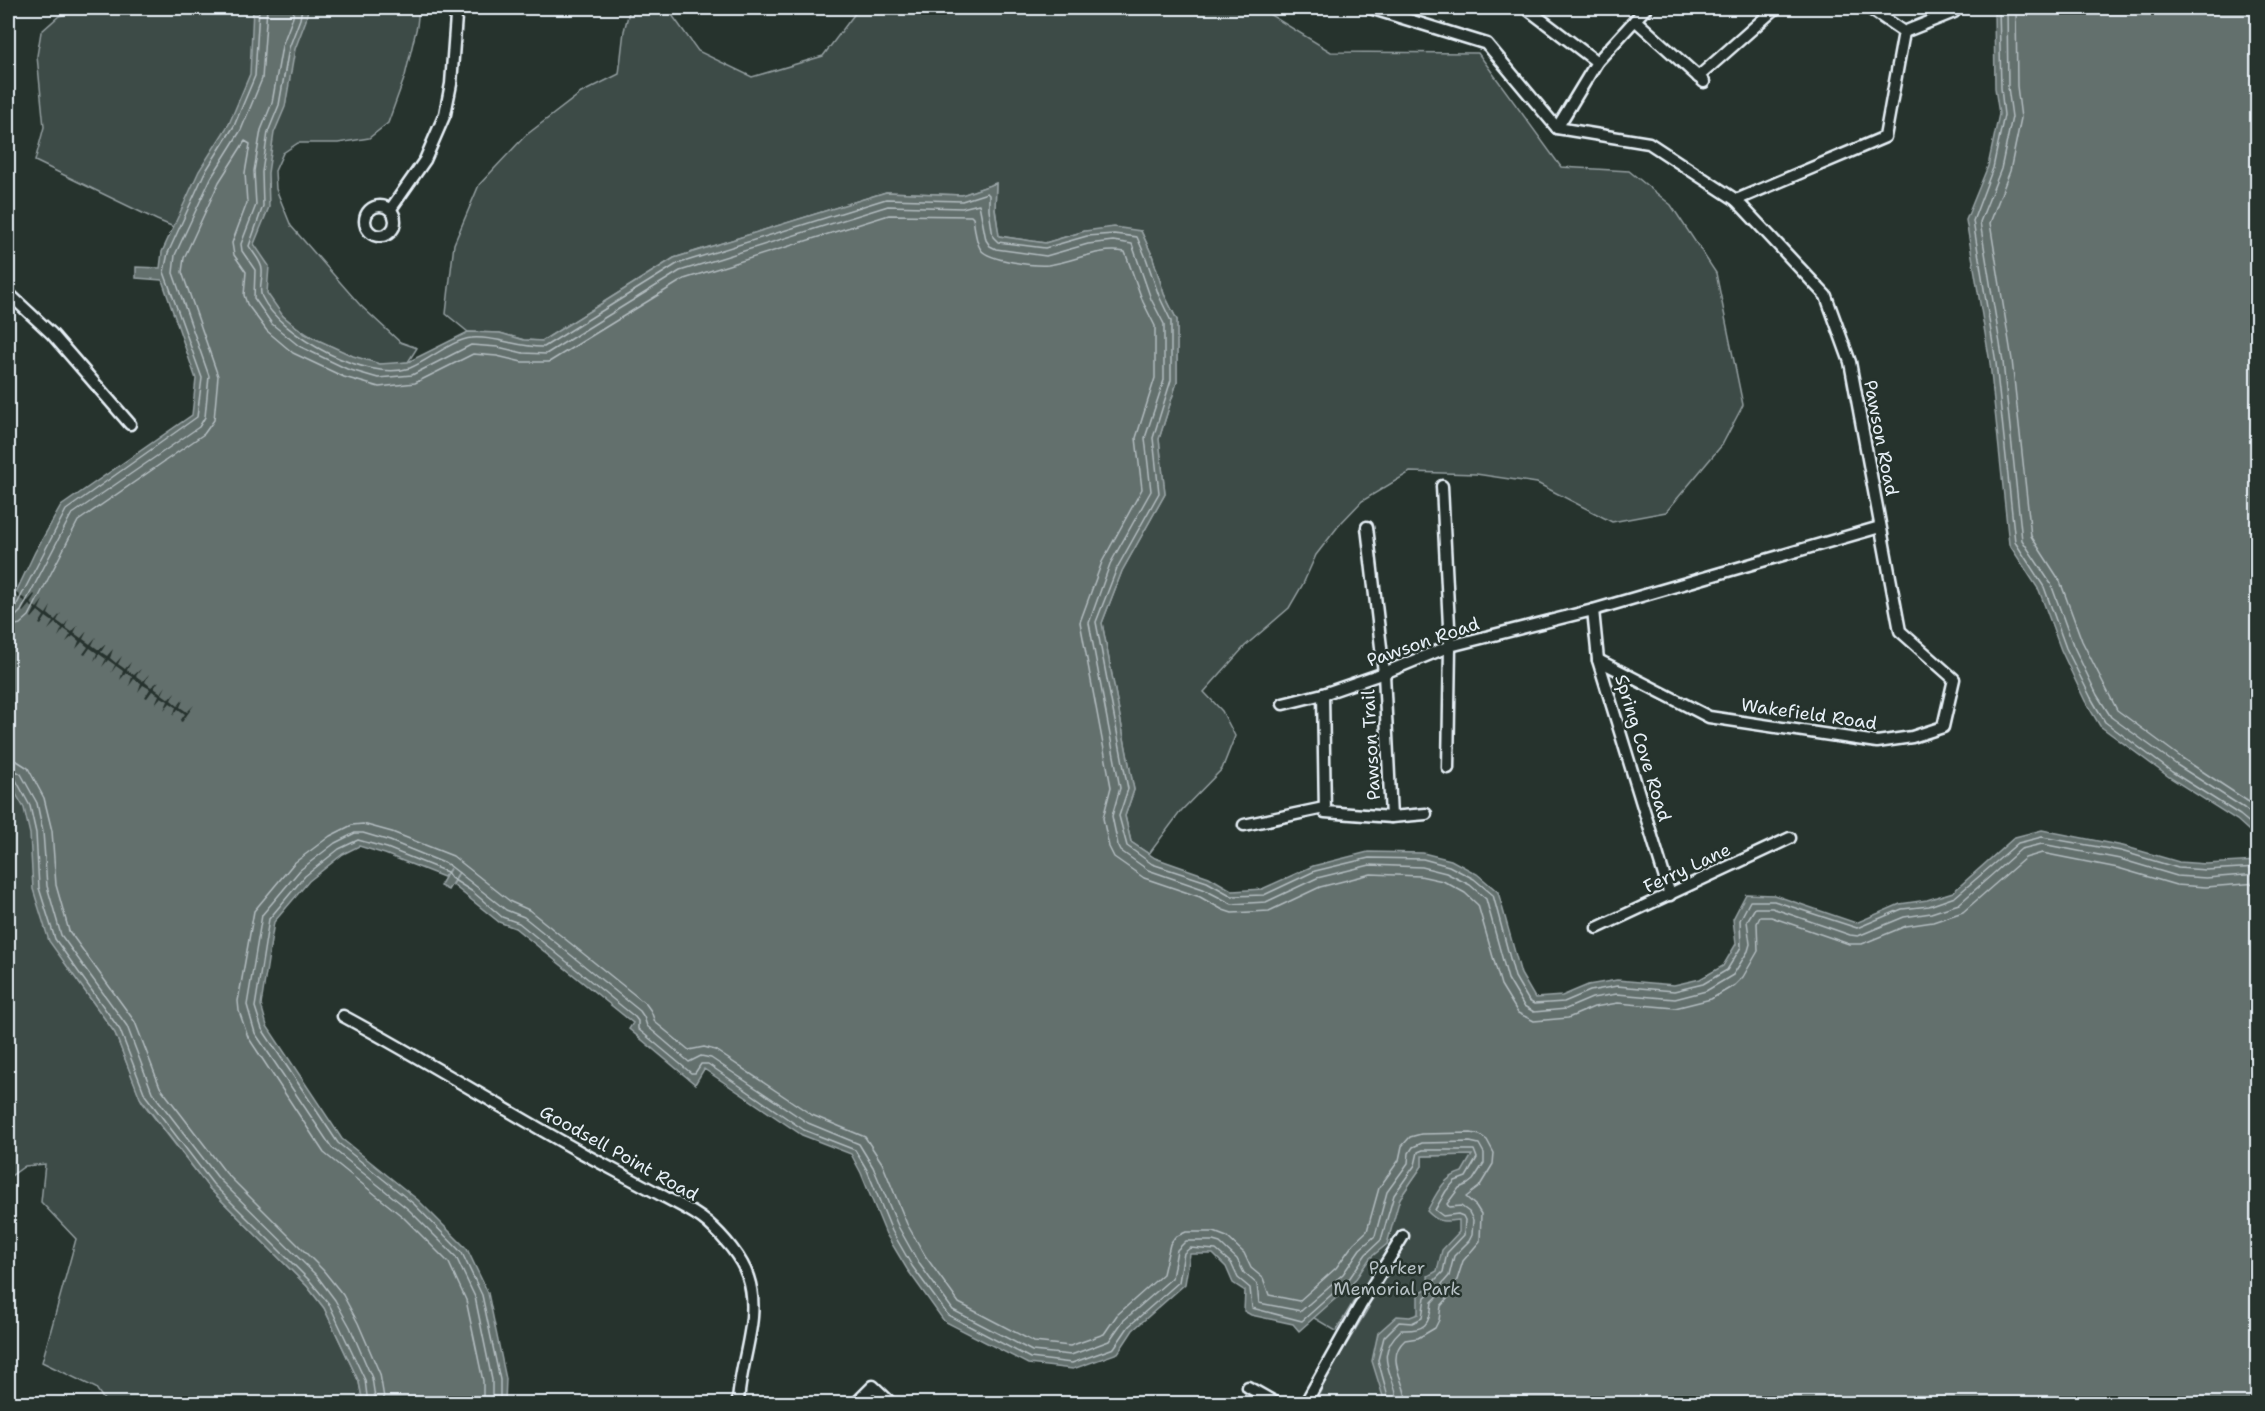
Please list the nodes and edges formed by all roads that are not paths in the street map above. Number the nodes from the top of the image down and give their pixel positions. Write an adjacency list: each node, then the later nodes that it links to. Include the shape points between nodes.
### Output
1 (459, 8): 13 (street, via 445,114 425,160)
2 (1370, 8): 11 (street, via 1487,44)
3 (1526, 8): 10 (street)
4 (1646, 8): 8 (street)
5 (1776, 8): 8 (street, via 1701,79)
6 (1869, 8): 9 (street)
7 (1957, 8): 9 (street)
8 (1635, 20): 10 (street)
9 (1904, 32): 12 (street, via 1885,137)
10 (1597, 62): 11 (street)
11 (1557, 128): 12 (street, Pawson Road, via 1649,143)
12 (1736, 200): 17 (street, Pawson Road, via 1826,296 1850,362)
13 (390, 210)
14 (8, 292): 15 (street, via 52,334)
15 (130, 424)
16 (1442, 486): 20 (street)
17 (1880, 526): 19 (street, Pawson Road); 21 (street, Wakefield Road, via 1900,631 1954,679 1943,727 1935,731 1877,742 1709,717)
18 (1367, 527): 22 (street, Pawson Trail)
19 (1593, 610): 20 (street, Pawson Road); 21 (street, Spring Cove Road)
20 (1450, 646): 22 (street, Pawson Road); 25 (street)
21 (1598, 660): 31 (street, Spring Cove Road)
22 (1384, 673): 23 (street, Pawson Road); 28 (street, Pawson Trail)
23 (1323, 694): 24 (street, Pawson Road); 26 (street)
24 (1283, 704)
25 (1448, 768)
26 (1324, 808): 28 (street, via 1325,812); 29 (street)
27 (1426, 814): 28 (street)
28 (1391, 818)
29 (1244, 825)
30 (1790, 838): 31 (street, Ferry Lane)
31 (1670, 895): 32 (street, Ferry Lane)
32 (1597, 928)
33 (343, 1016): 36 (street, Goodsell Point Road, via 708,1223 739,1260 752,1289 752,1316)
34 (1403, 1236): 40 (street)
35 (1248, 1387): 39 (street)
36 (738, 1404)
37 (855, 1404): 38 (street, via 873,1386)
38 (892, 1404)
39 (1278, 1404)
40 (1305, 1404)

